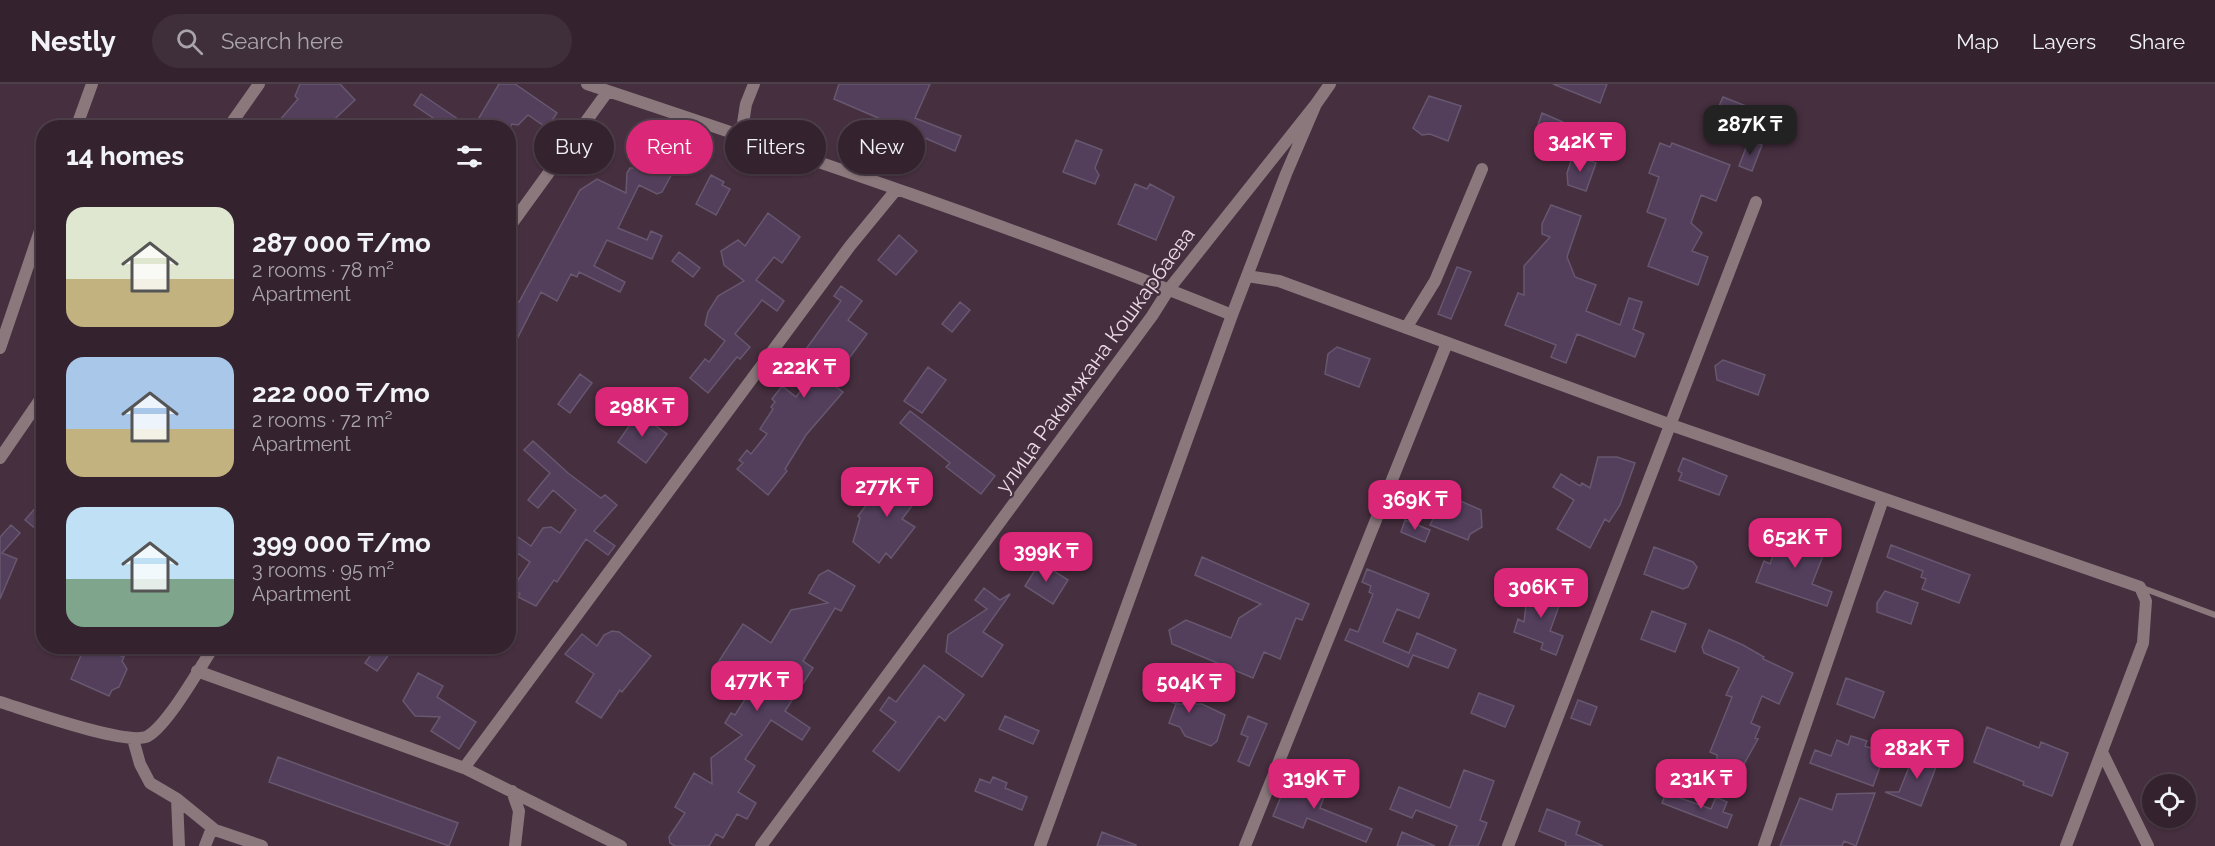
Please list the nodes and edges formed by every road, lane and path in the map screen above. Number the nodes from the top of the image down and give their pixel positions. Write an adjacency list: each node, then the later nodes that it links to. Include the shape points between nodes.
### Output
1 (92, 84): 8 (street)
2 (259, 84): 9 (street)
3 (587, 84): 6 (street)
4 (754, 84): 10 (street)
5 (1330, 84): 7 (street)
6 (608, 91): 11 (street); 16 (street)
7 (1316, 104): 18 (street); 19 (street, улица Ракымжана Кошкарбаева)
8 (79, 120)
9 (234, 120)
10 (744, 120)
11 (725, 131)
12 (826, 165): 14 (street)
13 (1482, 169): 21 (street, via 1435,281)
14 (897, 190): 19 (street); 35 (street, via 850,246)
15 (1756, 202): 25 (street)
16 (516, 218)
17 (36, 242): 23 (street)
18 (1247, 276): 20 (street); 21 (street, via 1279,281)
19 (1168, 289): 20 (street); 44 (street, улица Ракымжана Кошкарбаева)
20 (1232, 315): 45 (street)
21 (1406, 328): 22 (street)
22 (1447, 343): 25 (street); 46 (street)
23 (0, 348)
24 (36, 406): 26 (street)
25 (1671, 425): 27 (street); 47 (street)
26 (0, 458)
27 (1883, 499): 28 (street); 48 (street)
28 (2140, 587): 29 (lane); 34 (street, via 2146,601 2143,643)
29 (2215, 615)
30 (209, 654): 31 (street)
31 (197, 671): 33 (street, via 160,725 147,737); 35 (street)
32 (0, 702): 33 (street)
33 (133, 739): 37 (street, via 150,783)
34 (2102, 752): 49 (street); 50 (street)
35 (464, 768): 36 (street)
36 (512, 791): 42 (street, via 519,811); 43 (street)
37 (177, 799): 38 (street); 39 (street)
38 (212, 828): 40 (street); 41 (street)
39 (179, 846)
40 (205, 846)
41 (262, 846)
42 (515, 846)
43 (621, 846)
44 (761, 846)
45 (1040, 846)
46 (1245, 846)
47 (1508, 846)
48 (1764, 846)
49 (2066, 846)
50 (2148, 846)

